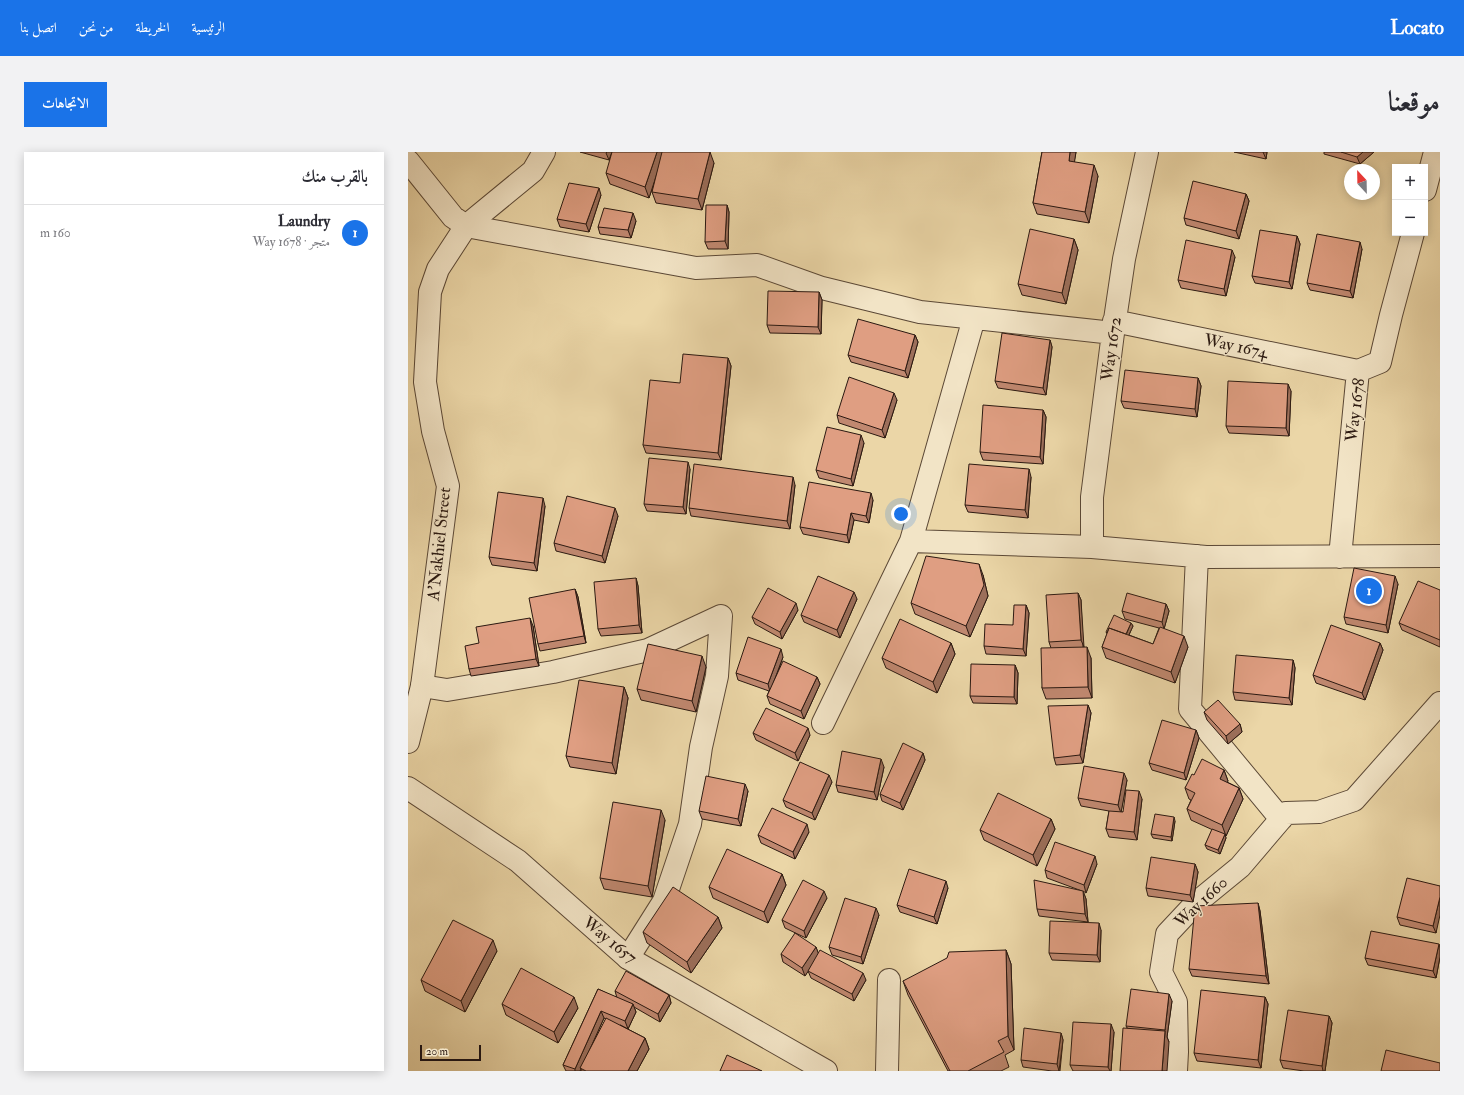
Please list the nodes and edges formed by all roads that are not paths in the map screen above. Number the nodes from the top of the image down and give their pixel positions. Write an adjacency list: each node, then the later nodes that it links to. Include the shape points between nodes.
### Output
1 (544, 152): 6 (street, A'Nakhiel Street, via 533,171)
2 (1147, 152): 9 (street, Way 1672, via 1124,259)
3 (1435, 152): 5 (street)
4 (408, 161): 6 (street, via 453,217)
5 (1428, 179)
6 (466, 226): 8 (street, Way 1674, via 696,268 757,265 822,288 912,310); 16 (street, A'Nakhiel Street, via 438,269 430,292 425,382 433,431 448,486)
7 (1412, 236): 10 (street, Way 1678, via 1380,362)
8 (974, 318): 9 (street, Way 1674); 11 (street)
9 (1114, 327): 10 (street, Way 1674); 12 (street, Way 1672, via 1092,497)
10 (1358, 371): 15 (street, Way 1678)
11 (911, 541): 12 (street); 18 (street)
12 (1092, 547): 13 (street)
13 (1197, 556): 15 (street); 21 (street, via 1190,709)
14 (1440, 556): 15 (street)
15 (1340, 557)
16 (422, 686): 19 (street, A'Nakhiel Street); 22 (street, via 447,690 553,672 648,650 721,616 717,676 701,747 690,824 664,901)
17 (1440, 703): 21 (street, Way 1660, via 1354,800 1319,812 1286,813)
18 (824, 722)
19 (408, 742)
20 (408, 788): 22 (street, Way 1657, via 518,861)
21 (1281, 819): 26 (street, Way 1660, via 1240,867 1196,903 1167,934 1161,972 1176,1002)
22 (628, 958): 24 (street, Way 1657)
23 (889, 980): 25 (street)
24 (826, 1071)
25 (887, 1071)
26 (1176, 1071)

